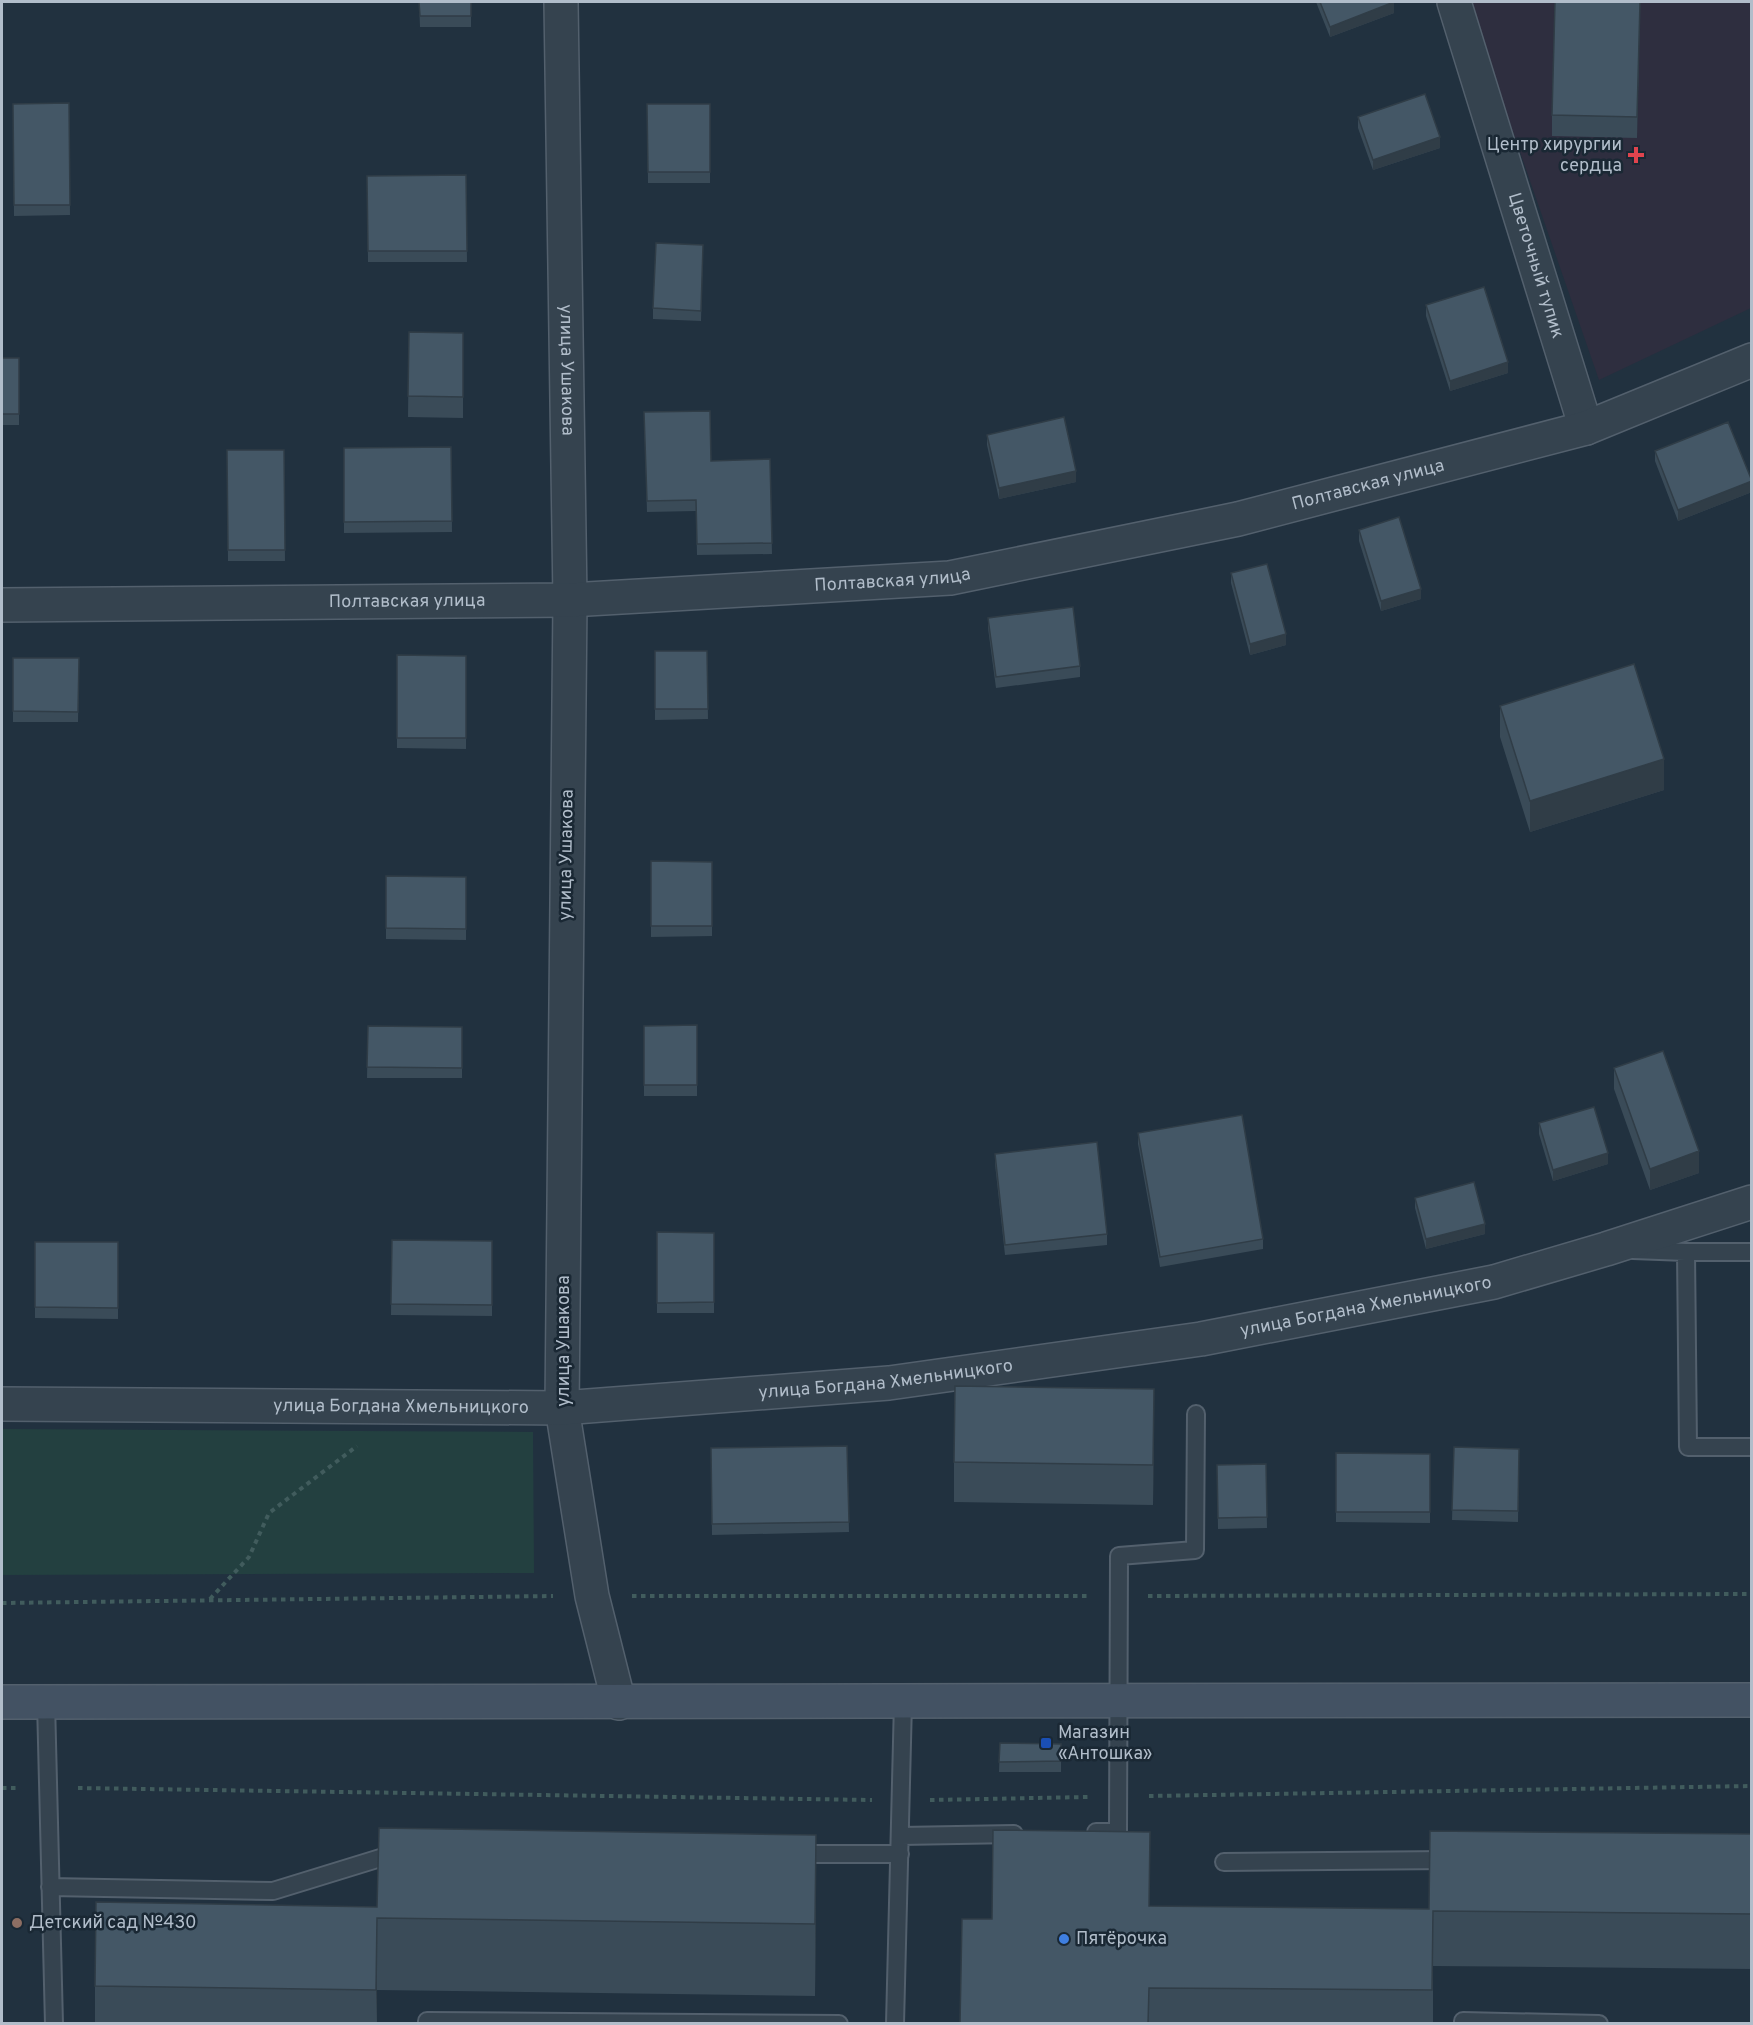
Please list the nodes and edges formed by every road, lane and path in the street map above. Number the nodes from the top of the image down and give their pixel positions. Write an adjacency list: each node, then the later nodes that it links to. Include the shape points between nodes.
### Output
1 (561, 2): 5 (street, улица Ушакова)
2 (1454, 2): 4 (street, Цветочный тупик)
3 (1752, 360): 4 (street, Полтавская улица)
4 (1586, 428): 5 (street, Полтавская улица, via 1238,519 951,578)
5 (570, 600): 6 (street, Полтавская улица); 12 (street, улица Ушакова)
6 (2, 605)
7 (1752, 1202): 8 (street, улица Богдана Хмельницкого)
8 (1606, 1249): 9 (lane); 12 (street, улица Богдана Хмельницкого, via 1494,1282 1201,1339 889,1383)
9 (1686, 1252): 10 (lane); 15 (lane, via 1688,1447)
10 (1752, 1252)
11 (2, 1404): 12 (street, улица Богдана Хмельницкого)
12 (562, 1408): 17 (street, улица Ушакова)
13 (1196, 1414): 18 (lane, via 1195,1550 1119,1556)
14 (361, 1442): 19 (path, via 269,1513 249,1557)
15 (1752, 1447)
16 (1752, 1594): 18 (path)
17 (592, 1596): 18 (path); 19 (path); 26 (street, улица Ушакова)
18 (1119, 1596): 25 (lane)
19 (210, 1599): 20 (path)
20 (2, 1603)
21 (1752, 1700): 25 (main road)
22 (2, 1702): 23 (main road)
23 (46, 1702): 26 (main road); 35 (lane)
24 (903, 1702): 25 (main road); 26 (main road); 29 (lane)
25 (1119, 1702): 27 (lane, via 1118,1832)
26 (619, 1703)
27 (1083, 1833)
28 (1026, 1834): 29 (lane)
29 (901, 1836): 31 (lane)
30 (782, 1854): 31 (lane)
31 (900, 1854): 39 (lane)
32 (414, 1855): 35 (lane, via 390,1855 273,1890)
33 (1464, 1860): 34 (lane)
34 (1224, 1862)
35 (51, 1887): 36 (lane)
36 (54, 2024)
37 (427, 2024): 38 (lane)
38 (838, 2024)
39 (896, 2024)
40 (1462, 2024): 41 (lane)
41 (1599, 2024)

